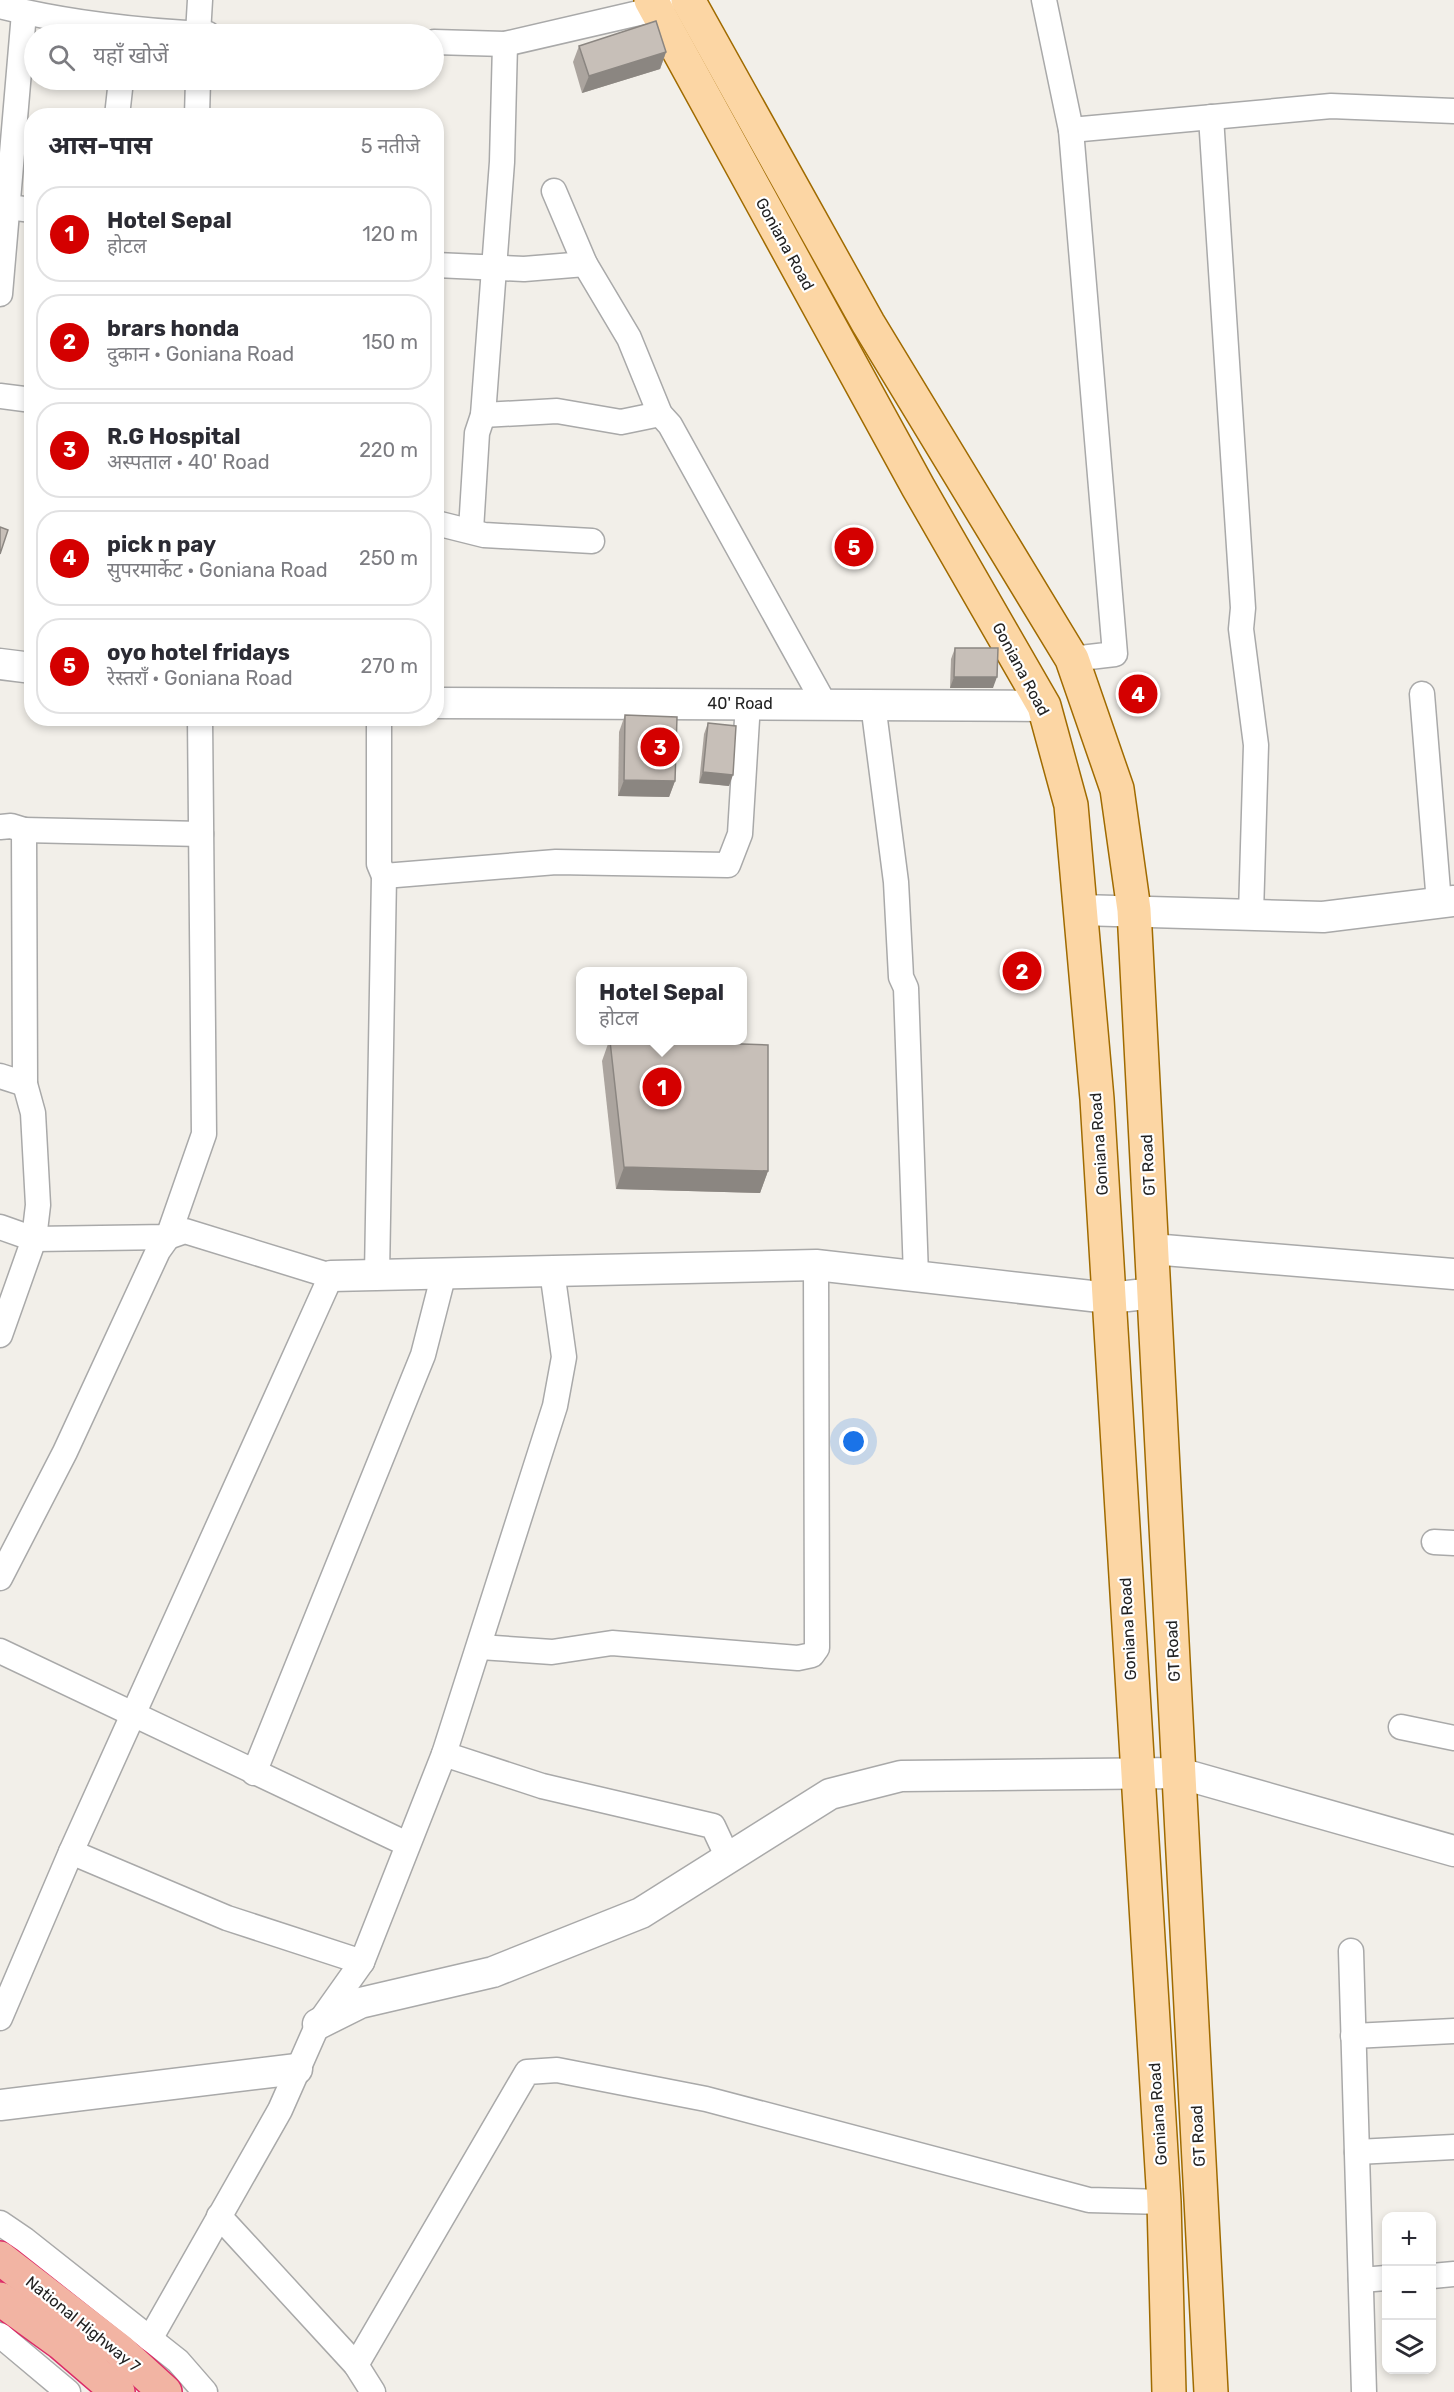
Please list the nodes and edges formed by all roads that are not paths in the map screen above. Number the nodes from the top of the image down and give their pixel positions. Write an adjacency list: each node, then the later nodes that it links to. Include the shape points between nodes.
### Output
1 (200, 0): 8 (street)
2 (688, 0): 32 (main road, Goniana Road, via 868,323)
3 (1044, 0): 17 (street)
4 (658, 3): 10 (street); 40 (main road, Goniana Road, via 918,487)
5 (0, 6): 6 (street)
6 (24, 13): 7 (street); 19 (street)
7 (87, 24)
8 (199, 24)
9 (444, 42): 10 (street)
10 (505, 44): 23 (street, via 502,162)
11 (120, 90): 13 (street)
12 (198, 90): 14 (street)
13 (118, 108)
14 (197, 108)
15 (1454, 111): 16 (street, via 1331,106)
16 (1211, 117): 17 (street); 50 (street, via 1243,608 1241,629 1256,745)
17 (1071, 130): 32 (street, via 1115,654)
18 (554, 191): 21 (street)
19 (8, 207): 20 (street); 24 (street)
20 (24, 209)
21 (585, 264): 23 (street, via 524,269); 27 (street, via 629,338)
22 (444, 265): 23 (street)
23 (492, 266): 28 (street)
24 (0, 294)
25 (0, 396): 26 (street)
26 (24, 399)
27 (660, 414): 28 (street, via 621,422 557,411); 38 (street, via 670,425)
28 (483, 415): 30 (street, via 477,433)
29 (444, 525): 30 (street)
30 (471, 530): 31 (street, via 484,535)
31 (592, 541)
32 (1072, 659): 49 (main road, Goniana Road, via 1117,789)
33 (0, 664): 34 (street)
34 (24, 667)
35 (1422, 694): 47 (street)
36 (444, 703): 37 (street, 40' Road)
37 (748, 703): 38 (street, 40' Road); 46 (street, via 740,834 728,865 556,862)
38 (824, 703): 39 (street, 40' Road)
39 (873, 704): 40 (street, 40' Road); 63 (street, via 896,882 901,977 906,987)
40 (1044, 706): 48 (main road, Goniana Road, via 1071,805)
41 (200, 726): 45 (street)
42 (379, 726): 46 (street, via 379,864)
43 (0, 827): 44 (street)
44 (24, 830): 45 (street); 52 (street)
45 (201, 834): 54 (street, via 204,1134)
46 (384, 876): 61 (street)
47 (1446, 902): 50 (street, via 1323,917)
48 (1080, 910): 49 (street); 65 (main road, Goniana Road, via 1097,1099)
49 (1134, 910): 50 (street); 56 (main road, GT Road)
50 (1251, 914)
51 (0, 1076): 52 (street)
52 (25, 1084): 55 (street, via 33,1113 38,1205)
53 (0, 1227): 55 (street)
54 (168, 1237): 55 (street); 62 (street, via 185,1231); 67 (street)
55 (34, 1239): 66 (street)
56 (1152, 1249): 60 (street); 64 (main road, GT Road)
57 (816, 1265): 58 (street); 63 (street); 68 (street, via 817,1648 812,1655 798,1658 612,1643 552,1652)
58 (552, 1271): 59 (street); 68 (street, via 564,1357 555,1406)
59 (444, 1273): 61 (street); 74 (street, via 423,1355)
60 (1454, 1274)
61 (377, 1275): 62 (street)
62 (331, 1276): 70 (street)
63 (916, 1276): 65 (street)
64 (1155, 1293): 65 (street); 75 (main road, GT Road)
65 (1108, 1298): 76 (main road, Goniana Road)
66 (0, 1335)
67 (0, 1578)
68 (480, 1647): 73 (street)
69 (0, 1652): 70 (street)
70 (133, 1715): 74 (street); 79 (street)
71 (1401, 1727): 72 (street)
72 (1454, 1738)
73 (444, 1754): 77 (street); 80 (street, via 542,1786 713,1826)
74 (254, 1773): 77 (street)
75 (1179, 1773): 76 (street); 78 (street); 109 (main road, GT Road)
76 (1137, 1774): 80 (street, via 901,1776 830,1794); 91 (main road, Goniana Road)
77 (407, 1844): 82 (street)
78 (1454, 1851)
79 (71, 1852): 82 (street, via 228,1918); 83 (street)
80 (728, 1858): 84 (street, via 642,1913 493,1972 360,2002)
81 (1351, 1952): 86 (street)
82 (362, 1962): 84 (street)
83 (0, 2018)
84 (318, 2024): 87 (street)
85 (1454, 2031): 86 (street)
86 (1353, 2036): 90 (street)
87 (297, 2069): 88 (street); 92 (street, via 280,2110)
88 (0, 2104)
89 (1454, 2147): 90 (street)
90 (1357, 2152): 98 (street)
91 (1164, 2202): 102 (street, via 1089,2200 706,2099 557,2070 526,2072); 108 (main road, Goniana Road)
92 (219, 2216): 101 (street); 102 (street)
93 (0, 2223): 101 (street)
94 (0, 2258): 105 (highway, National Highway 7, via 119,2350)
95 (1454, 2274): 96 (street)
96 (1436, 2276)
97 (1382, 2278): 98 (street)
98 (1361, 2280): 110 (street)
99 (0, 2299): 104 (highway, via 61,2343)
100 (0, 2335): 103 (street)
101 (150, 2339): 106 (street, via 178,2361)
102 (356, 2365): 107 (street)
103 (68, 2392)
104 (118, 2392)
105 (165, 2392)
106 (205, 2392)
107 (373, 2392)
108 (1169, 2392)
109 (1211, 2392)
110 (1364, 2392)

